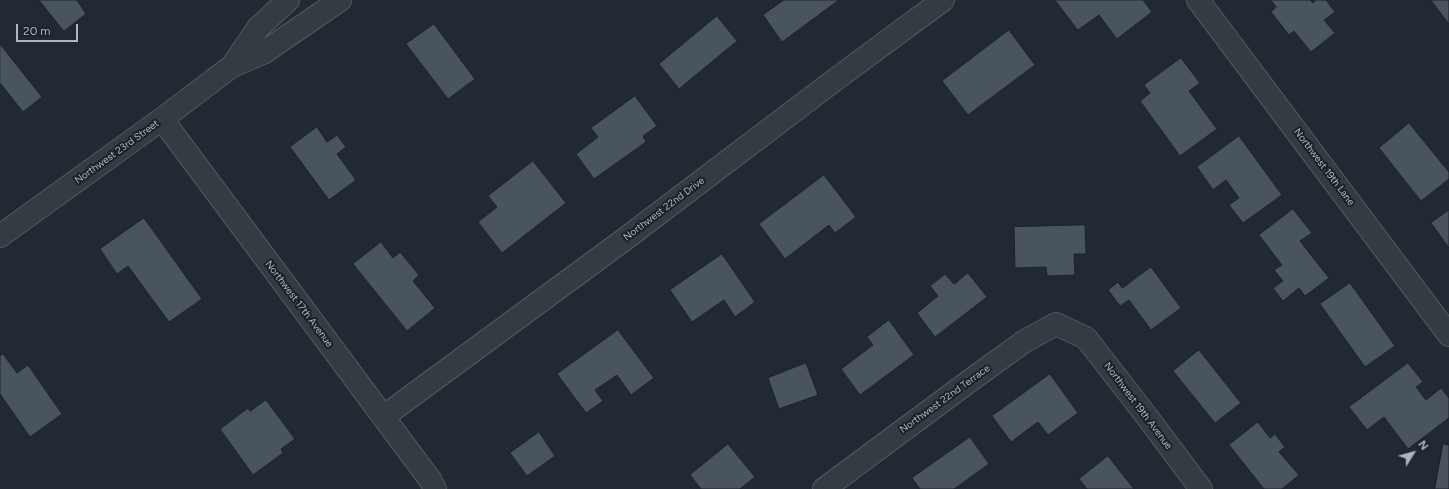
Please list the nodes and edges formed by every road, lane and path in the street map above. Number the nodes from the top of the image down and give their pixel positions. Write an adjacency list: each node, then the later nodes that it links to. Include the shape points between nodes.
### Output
1 (288, 0): 5 (street, Northwest 23rd Street, via 258,28)
2 (340, 0): 5 (street, Northwest 23rd Street, via 263,53)
3 (943, 0): 10 (street, Northwest 22nd Drive, via 619,244)
4 (1198, 0): 9 (street, Northwest 19th Lane)
5 (232, 66): 6 (street, Northwest 23rd Street)
6 (162, 119): 7 (street, Northwest 23rd Street); 10 (street, Northwest 17th Avenue)
7 (0, 236)
8 (1070, 330): 12 (street, Northwest 22nd Terrace, via 1056,324 1025,341); 13 (street, Northwest 19th Avenue, via 1086,338)
9 (1449, 335)
10 (383, 417): 11 (street, Northwest 17th Avenue)
11 (435, 489)
12 (824, 489)
13 (1200, 489)

